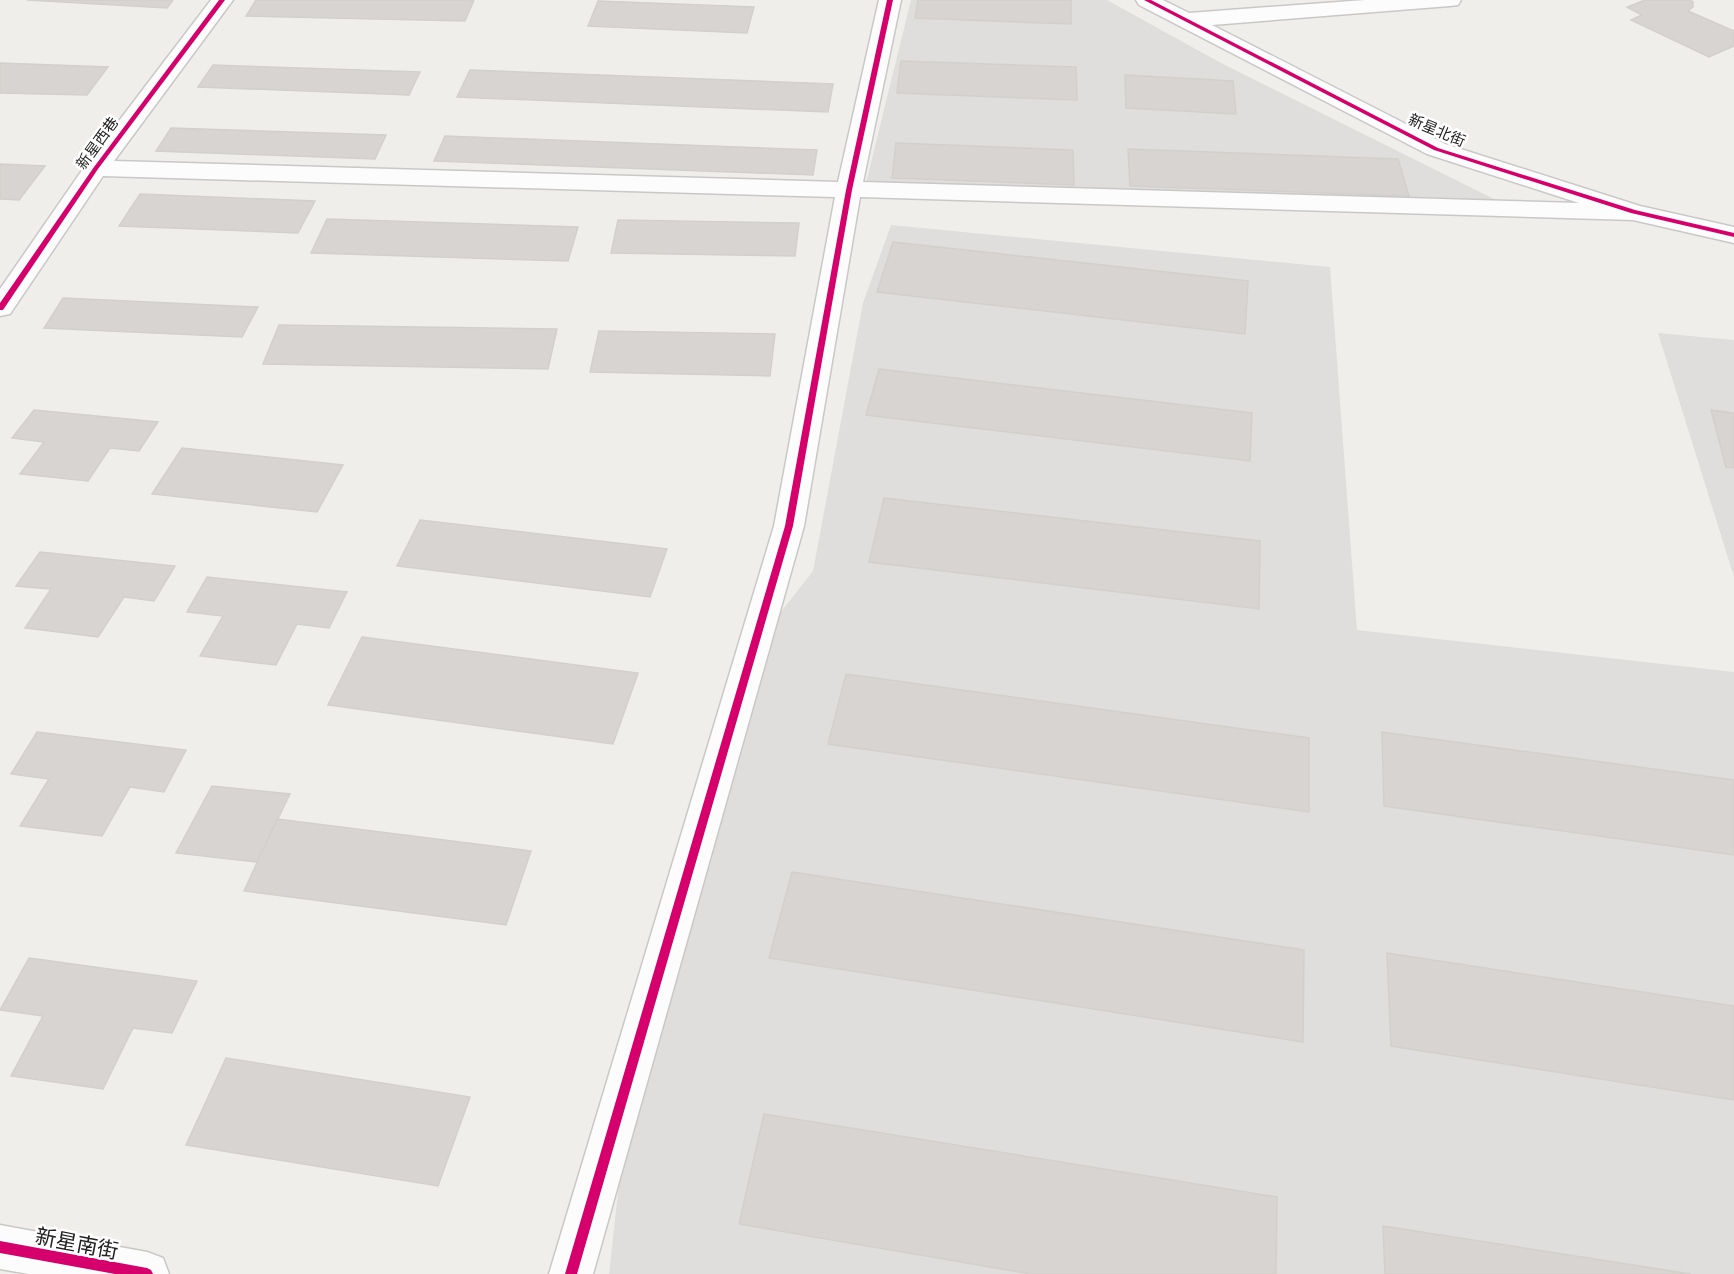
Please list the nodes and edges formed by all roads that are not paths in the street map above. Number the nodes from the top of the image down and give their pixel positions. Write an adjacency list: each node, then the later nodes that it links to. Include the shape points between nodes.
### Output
1 (222, 0): 6 (street, 新星西巷)
2 (890, 0): 7 (street)
3 (1148, 0): 5 (street, 新星北街)
4 (1450, 0): 5 (street)
5 (1186, 20): 8 (street, 新星北街, via 1436,149)
6 (96, 168): 7 (street); 10 (street, 新星西巷)
7 (849, 190): 8 (street); 13 (street, via 789,526)
8 (1632, 212): 9 (street, 新星北街)
9 (1734, 235)
10 (0, 308)
11 (0, 1246): 12 (street, 新星南街)
12 (147, 1274)
13 (571, 1274)

